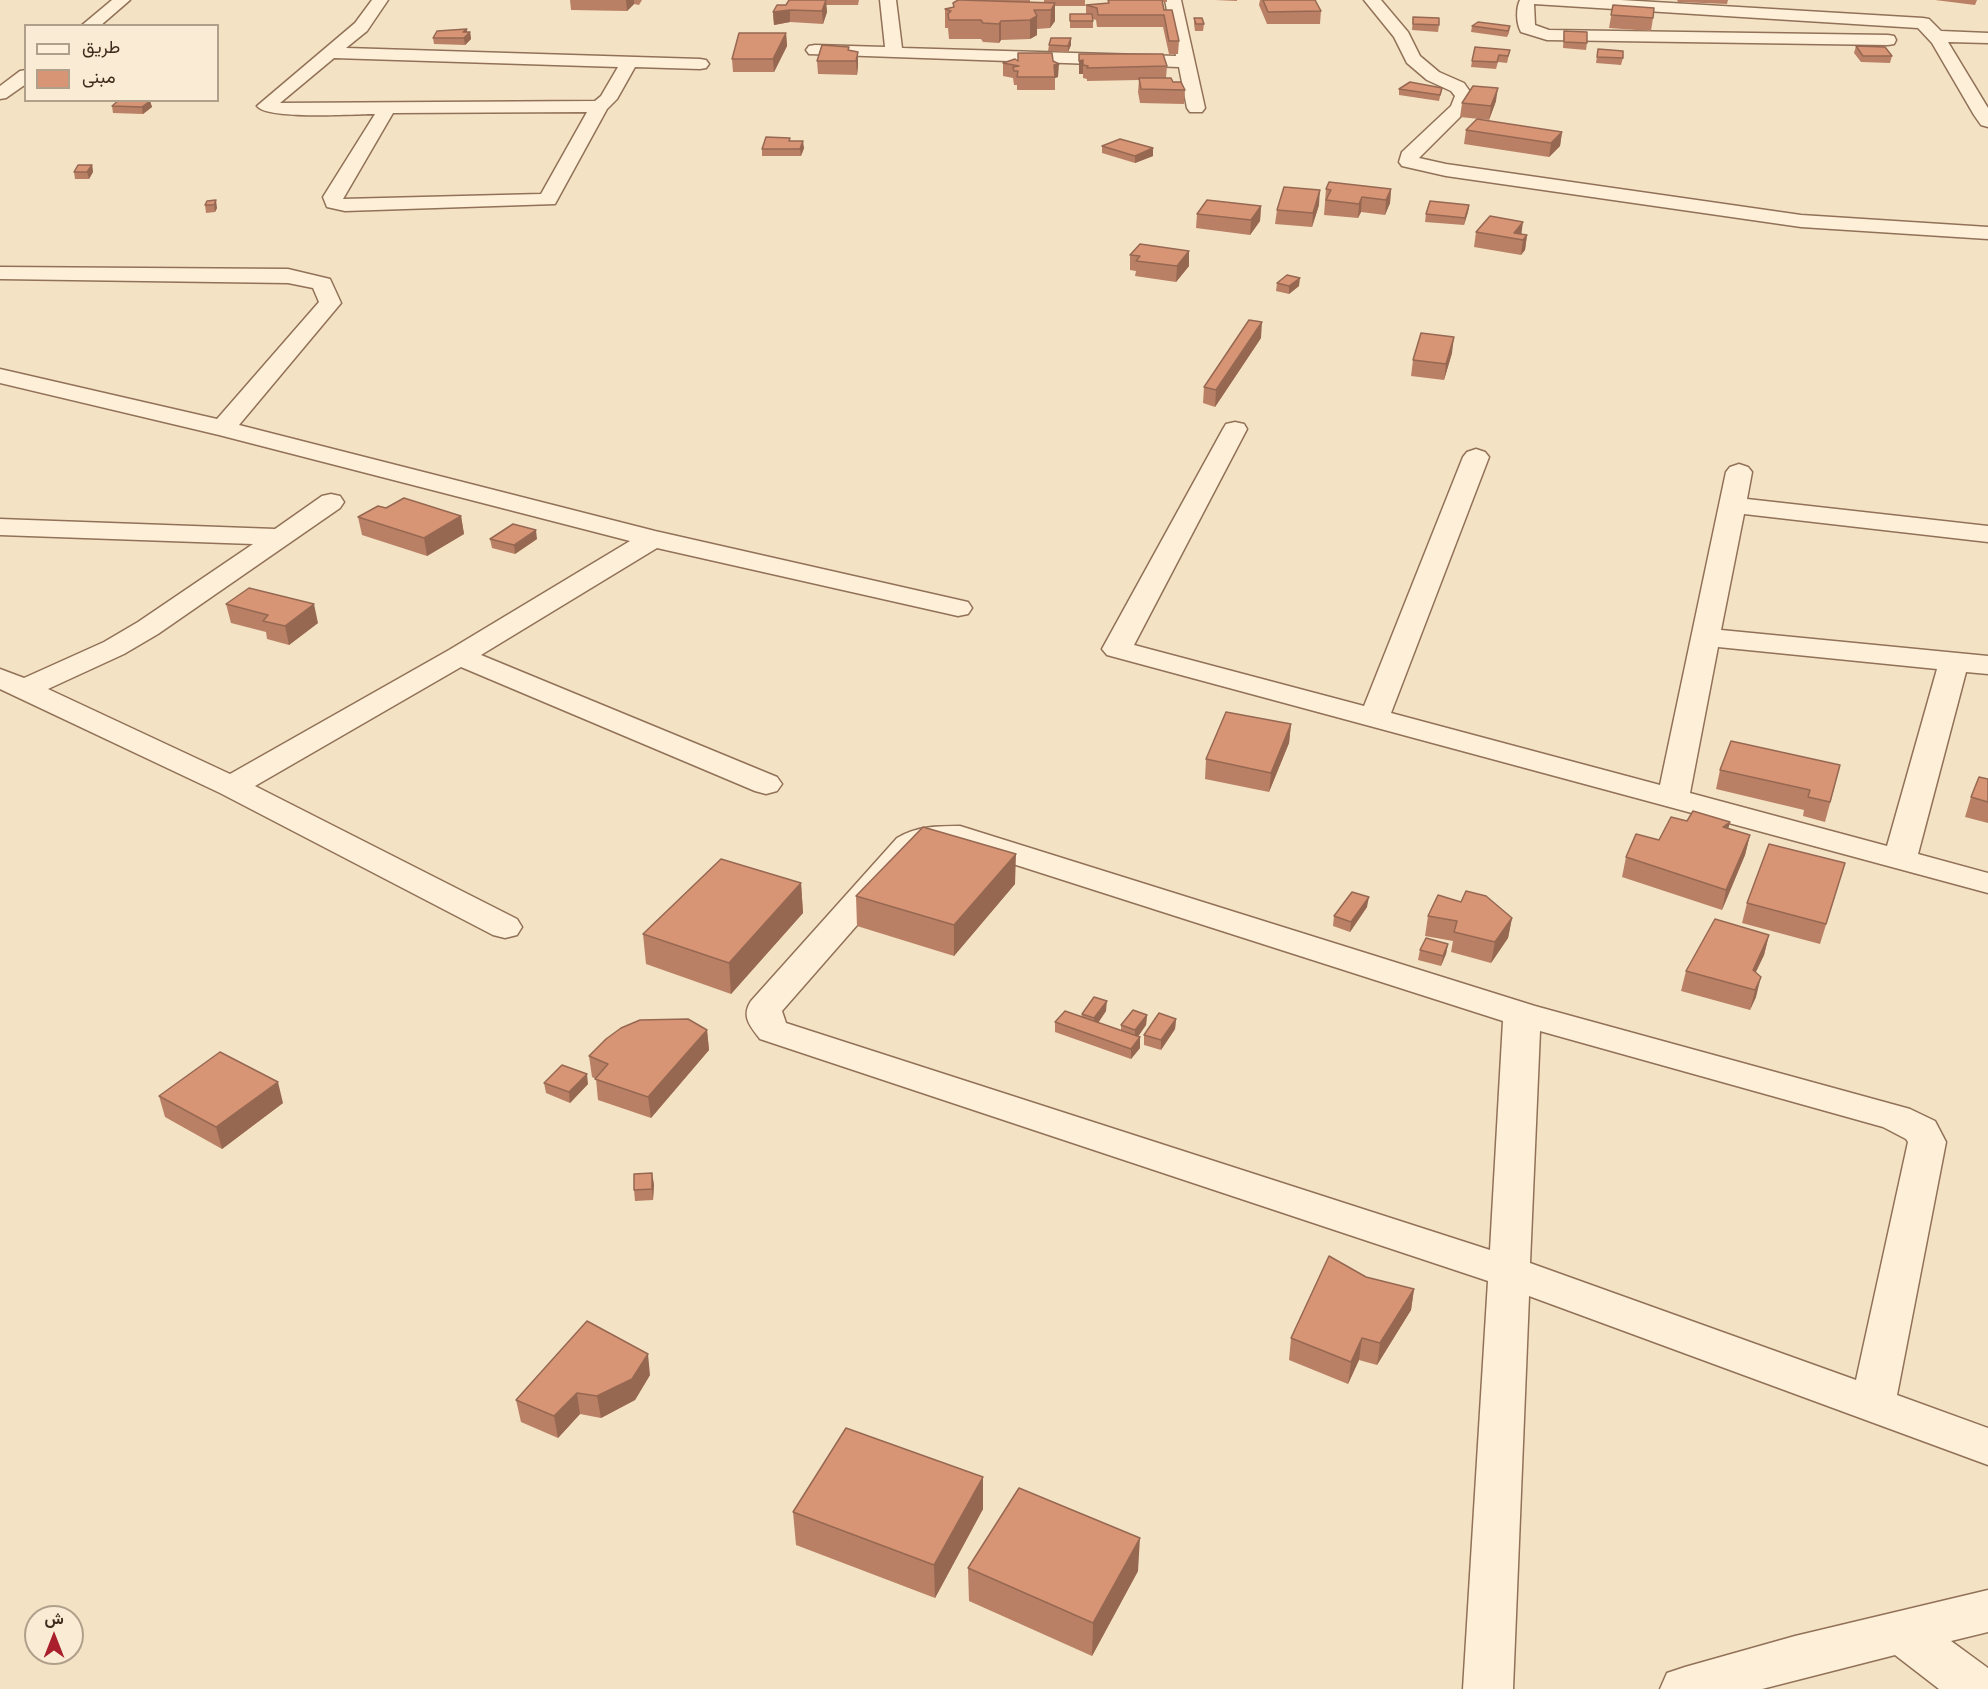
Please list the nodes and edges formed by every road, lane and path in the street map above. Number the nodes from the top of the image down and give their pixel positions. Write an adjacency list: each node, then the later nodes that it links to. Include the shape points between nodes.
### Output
1 (122, 0): 9 (street)
2 (380, 0): 13 (street, via 361,27)
3 (888, 0): 14 (street)
4 (1173, 0): 16 (street)
5 (1372, 0): 24 (street, via 1402,36 1413,59 1433,76 1458,87 1464,96 1459,108 1409,156 1409,162 1801,221)
6 (1528, 0): 10 (street, via 1527,28 1547,34 1909,41)
7 (1539, 0): 8 (street)
8 (1667, 3): 10 (street, via 1917,22 1927,25)
9 (92, 24)
10 (1937, 38): 11 (street); 23 (street, via 1977,109)
11 (1988, 38)
12 (815, 50): 14 (street)
13 (332, 53): 15 (street); 21 (street, via 266,106)
14 (894, 53): 16 (street)
15 (629, 62): 17 (street); 20 (street, via 608,99)
16 (1185, 62): 22 (street)
17 (700, 64)
18 (24, 76): 19 (street)
19 (0, 94)
20 (599, 106): 21 (street); 21 (street, via 548,200 334,203 333,197)
21 (388, 107)
22 (1196, 108)
23 (1988, 121)
24 (1988, 233)
25 (0, 273): 27 (street, via 288,276 322,284 330,303)
26 (0, 376): 27 (street)
27 (223, 428): 36 (street)
28 (1235, 429): 43 (street, via 1117,649)
29 (1476, 457): 43 (street)
30 (1739, 472): 32 (street)
31 (330, 502): 35 (street)
32 (1732, 506): 34 (street); 38 (street)
33 (0, 527): 35 (street)
34 (1988, 534)
35 (280, 537): 42 (street, via 114,648)
36 (653, 539): 37 (street); 39 (street)
37 (958, 608)
38 (1706, 637): 40 (street); 46 (street)
39 (459, 656): 44 (street); 45 (street)
40 (1954, 661): 41 (street); 47 (street)
41 (1988, 665)
42 (12, 683): 45 (street)
43 (1374, 718): 46 (street)
44 (766, 784)
45 (231, 786): 49 (street)
46 (1673, 799): 47 (street)
47 (1900, 860): 48 (street)
48 (1988, 883)
49 (505, 927)
50 (1522, 1014): 51 (street); 51 (street, via 960,836 920,838 909,845 764,1009 765,1020 773,1031); 52 (street, via 1896,1118 1921,1130 1927,1142)
51 (1509, 1272): 52 (street); 56 (street)
52 (1874, 1404): 53 (street)
53 (1988, 1447)
54 (1988, 1611): 55 (street)
55 (1902, 1632): 57 (street); 58 (street)
56 (1488, 1689)
57 (1685, 1689)
58 (1977, 1689)

